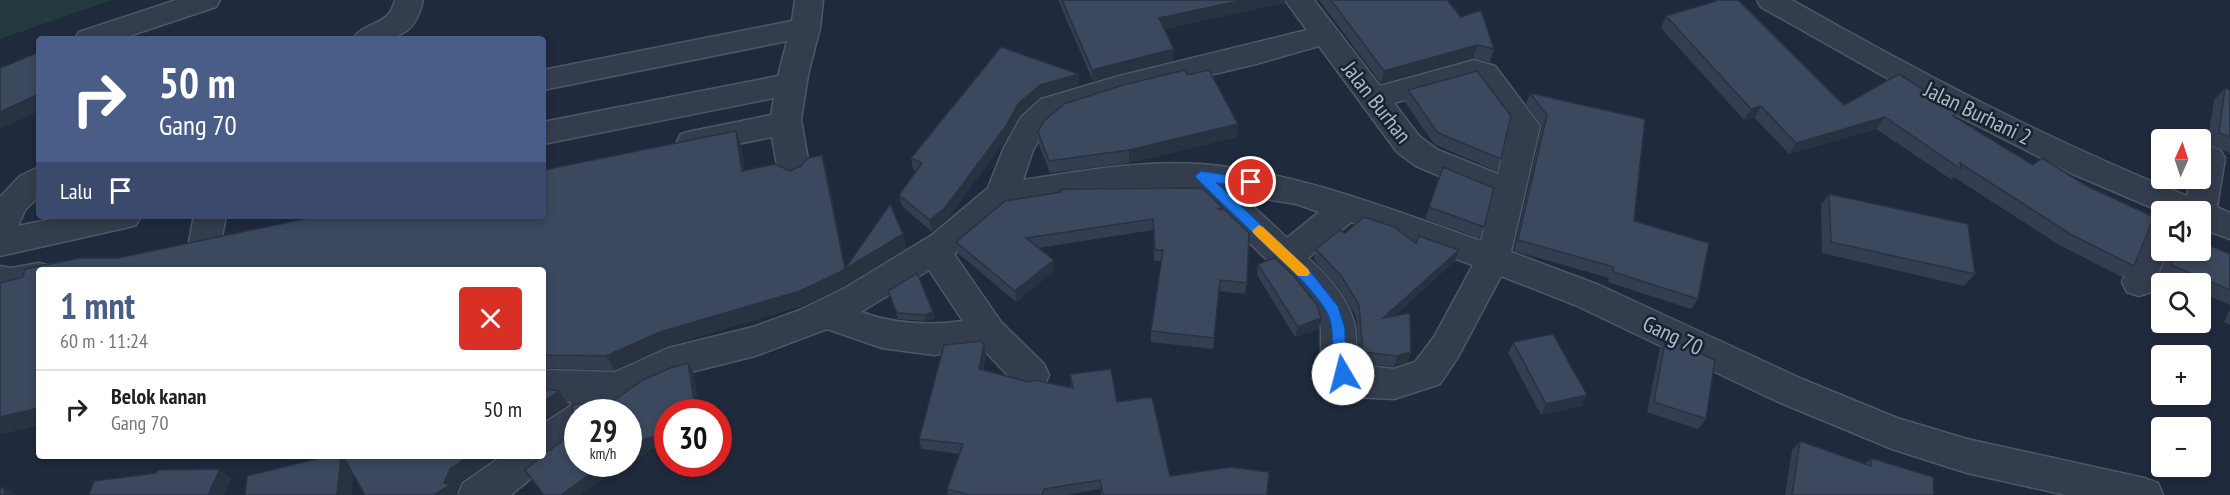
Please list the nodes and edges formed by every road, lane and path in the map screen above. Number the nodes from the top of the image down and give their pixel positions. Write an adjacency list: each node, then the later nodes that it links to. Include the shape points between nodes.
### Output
1 (206, 0): 7 (street)
2 (409, 0): 8 (street, via 408,11 399,23)
3 (1299, 0): 6 (street, Jalan Burhan)
4 (1771, 0): 20 (street, Jalan Burhani 2, via 1910,80)
5 (807, 14): 9 (street); 10 (street)
6 (1324, 35): 11 (street, Jalan Burhan); 19 (street, via 1119,86 1052,107 1032,125)
7 (98, 36)
8 (373, 36)
9 (546, 79)
10 (793, 84): 12 (street); 13 (street)
11 (1375, 98): 18 (street, Jalan Burhan, via 1408,144 1427,158); 18 (street, via 1464,71 1485,73 1525,126)
12 (786, 123): 14 (street); 15 (street)
13 (546, 132)
14 (670, 146)
15 (794, 171)
16 (1201, 176): 19 (street, Gang 70, via 1113,178); 21 (street, Gang 70, via 1298,192); 31 (street)
17 (36, 181): 26 (street, via 18,194 6,210)
18 (1510, 192): 33 (street)
19 (1001, 195): 30 (street)
20 (2151, 202)
21 (1347, 207): 31 (street); 33 (street, Gang 70)
22 (2211, 218): 24 (street)
23 (111, 219): 28 (street)
24 (2230, 226)
25 (208, 229): 27 (street); 29 (street)
26 (0, 232)
27 (239, 235)
28 (0, 243)
29 (171, 249)
30 (933, 250): 37 (street); 38 (street)
31 (1286, 257): 33 (street, via 1333,310 1343,374 1354,382 1394,384 1427,373 1446,347)
32 (2151, 258): 36 (street)
33 (1492, 259): 47 (street, Gang 70, via 1587,295 1789,390 1892,433 1967,456)
34 (36, 277): 35 (street, via 11,282)
35 (0, 280)
36 (2139, 282)
37 (826, 314): 38 (street, via 892,336 934,340); 41 (street, via 755,340 668,363)
38 (989, 332): 39 (street)
39 (1031, 375)
40 (546, 385): 41 (street)
41 (620, 388): 42 (street)
42 (604, 399)
43 (564, 430): 44 (street)
44 (546, 444)
45 (526, 459): 46 (street)
46 (477, 495)
47 (2144, 495)

